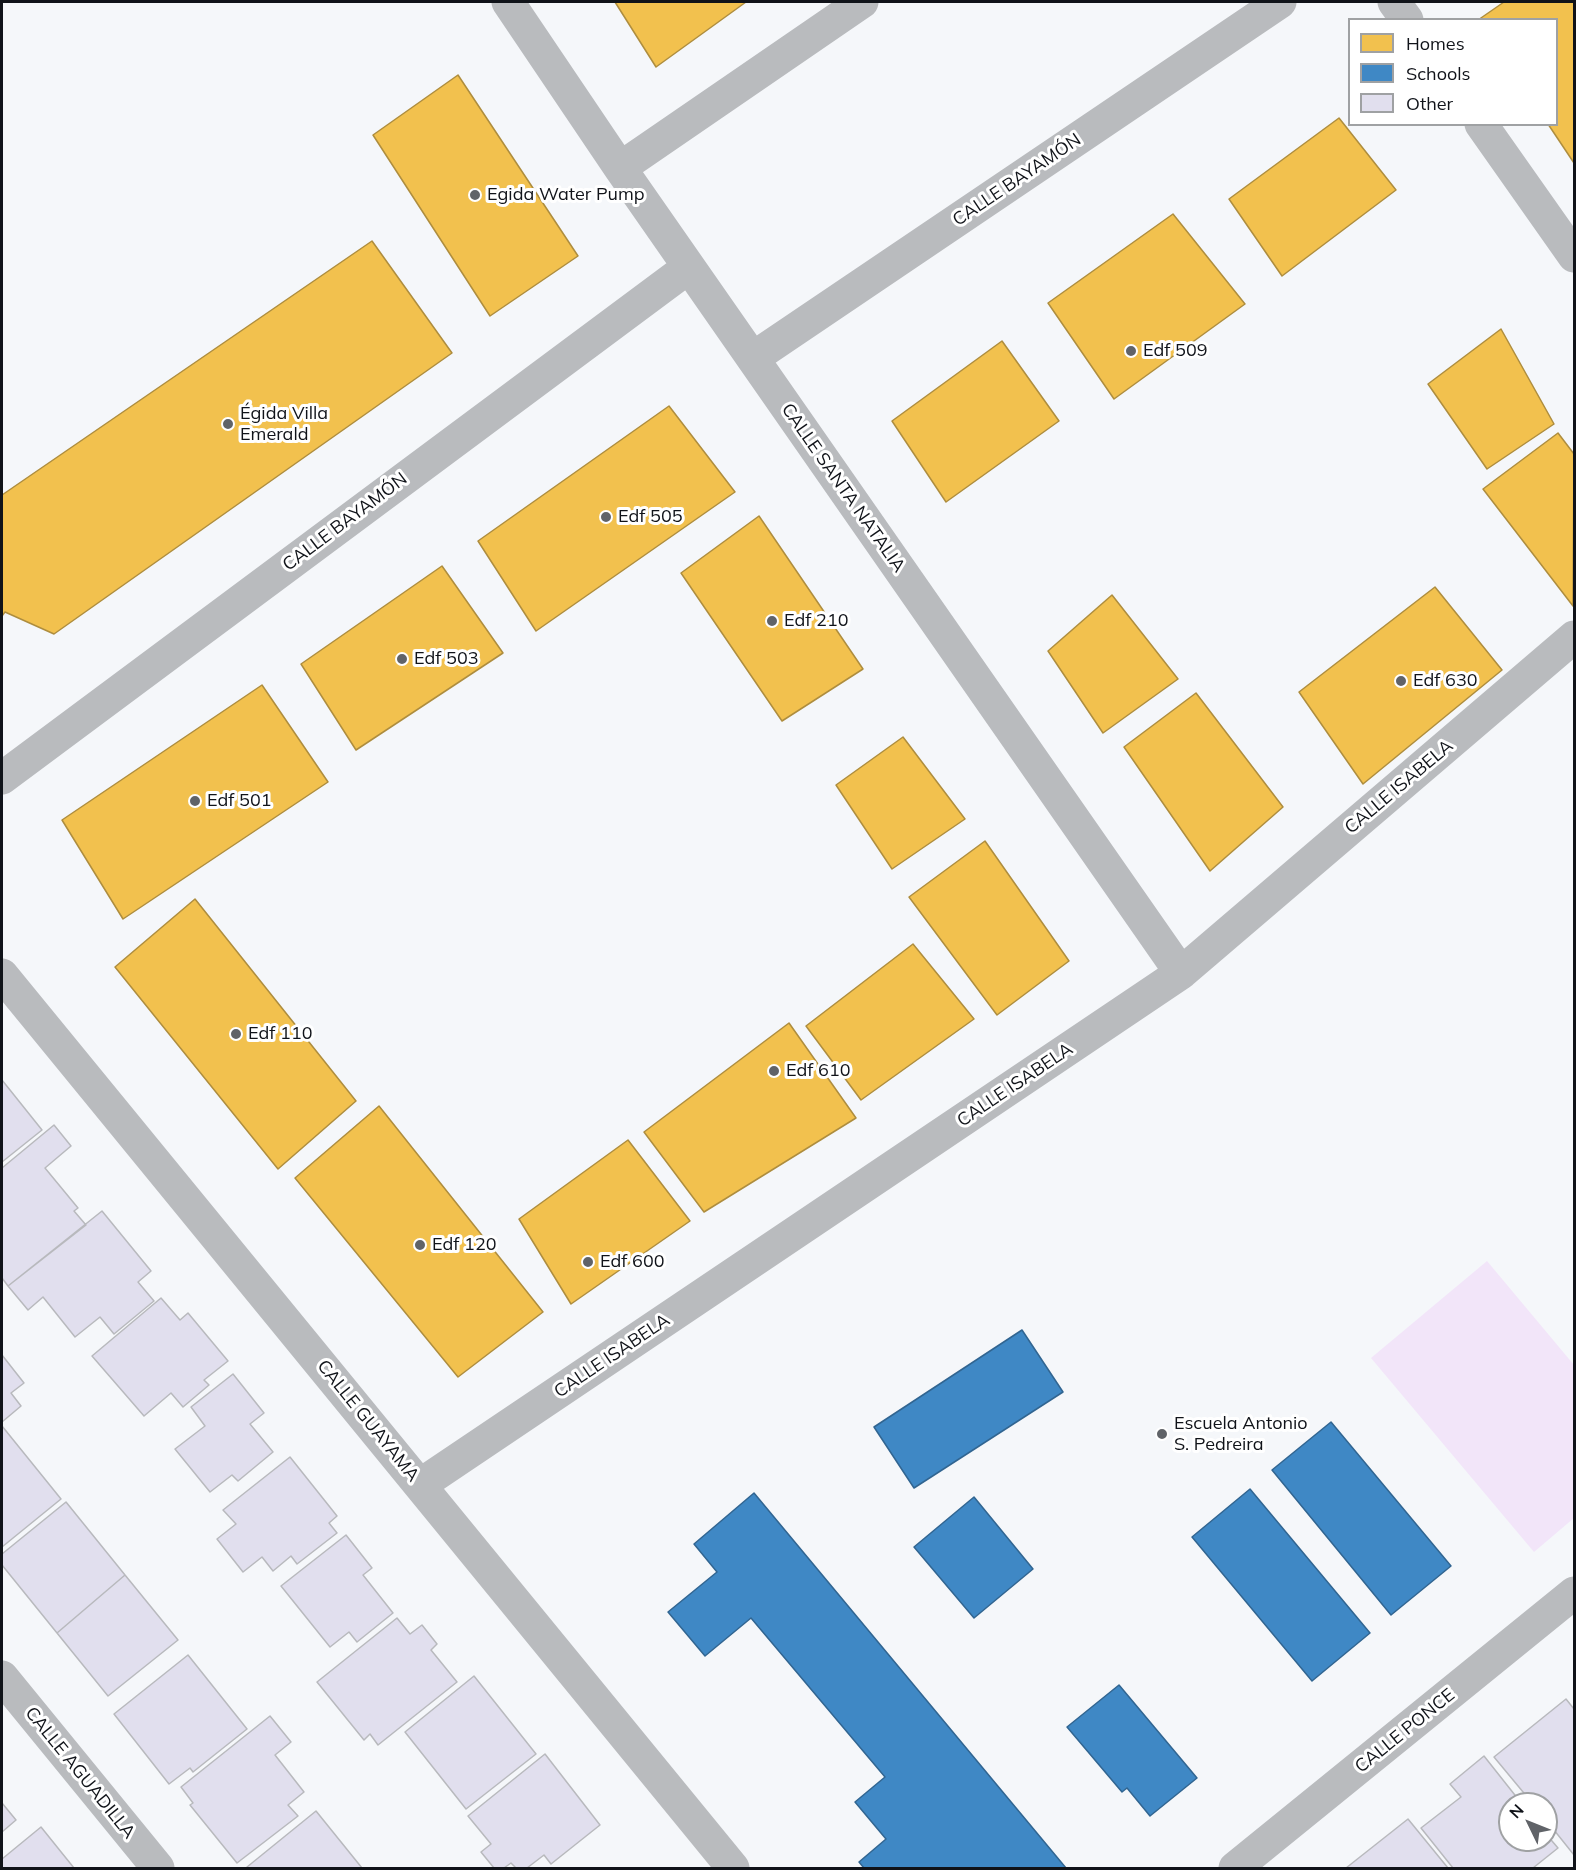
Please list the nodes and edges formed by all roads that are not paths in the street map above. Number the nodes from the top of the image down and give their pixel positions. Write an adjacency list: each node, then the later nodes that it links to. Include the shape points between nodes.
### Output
1 (508, 2): 7 (street, CALLE SANTA NATALIA)
2 (862, 2): 7 (street)
3 (1280, 2): 10 (street, CALLE BAYAMÓN)
4 (1394, 2): 5 (street)
5 (1406, 18)
6 (1482, 126): 8 (street)
7 (620, 168): 9 (street, CALLE SANTA NATALIA)
8 (1575, 256)
9 (689, 267): 10 (street, CALLE SANTA NATALIA); 12 (street, CALLE BAYAMÓN)
10 (753, 358): 13 (street, CALLE SANTA NATALIA)
11 (1575, 637): 13 (street, CALLE ISABELA)
12 (2, 778)
13 (1181, 973): 15 (street, CALLE ISABELA)
14 (2, 975): 15 (street, CALLE GUAYAMA)
15 (420, 1485): 19 (street, CALLE GUAYAMA)
16 (1575, 1593): 20 (street, CALLE PONCE)
17 (2, 1677): 18 (street, CALLE AGUADILLA)
18 (158, 1869)
19 (733, 1869)
20 (1235, 1869)

